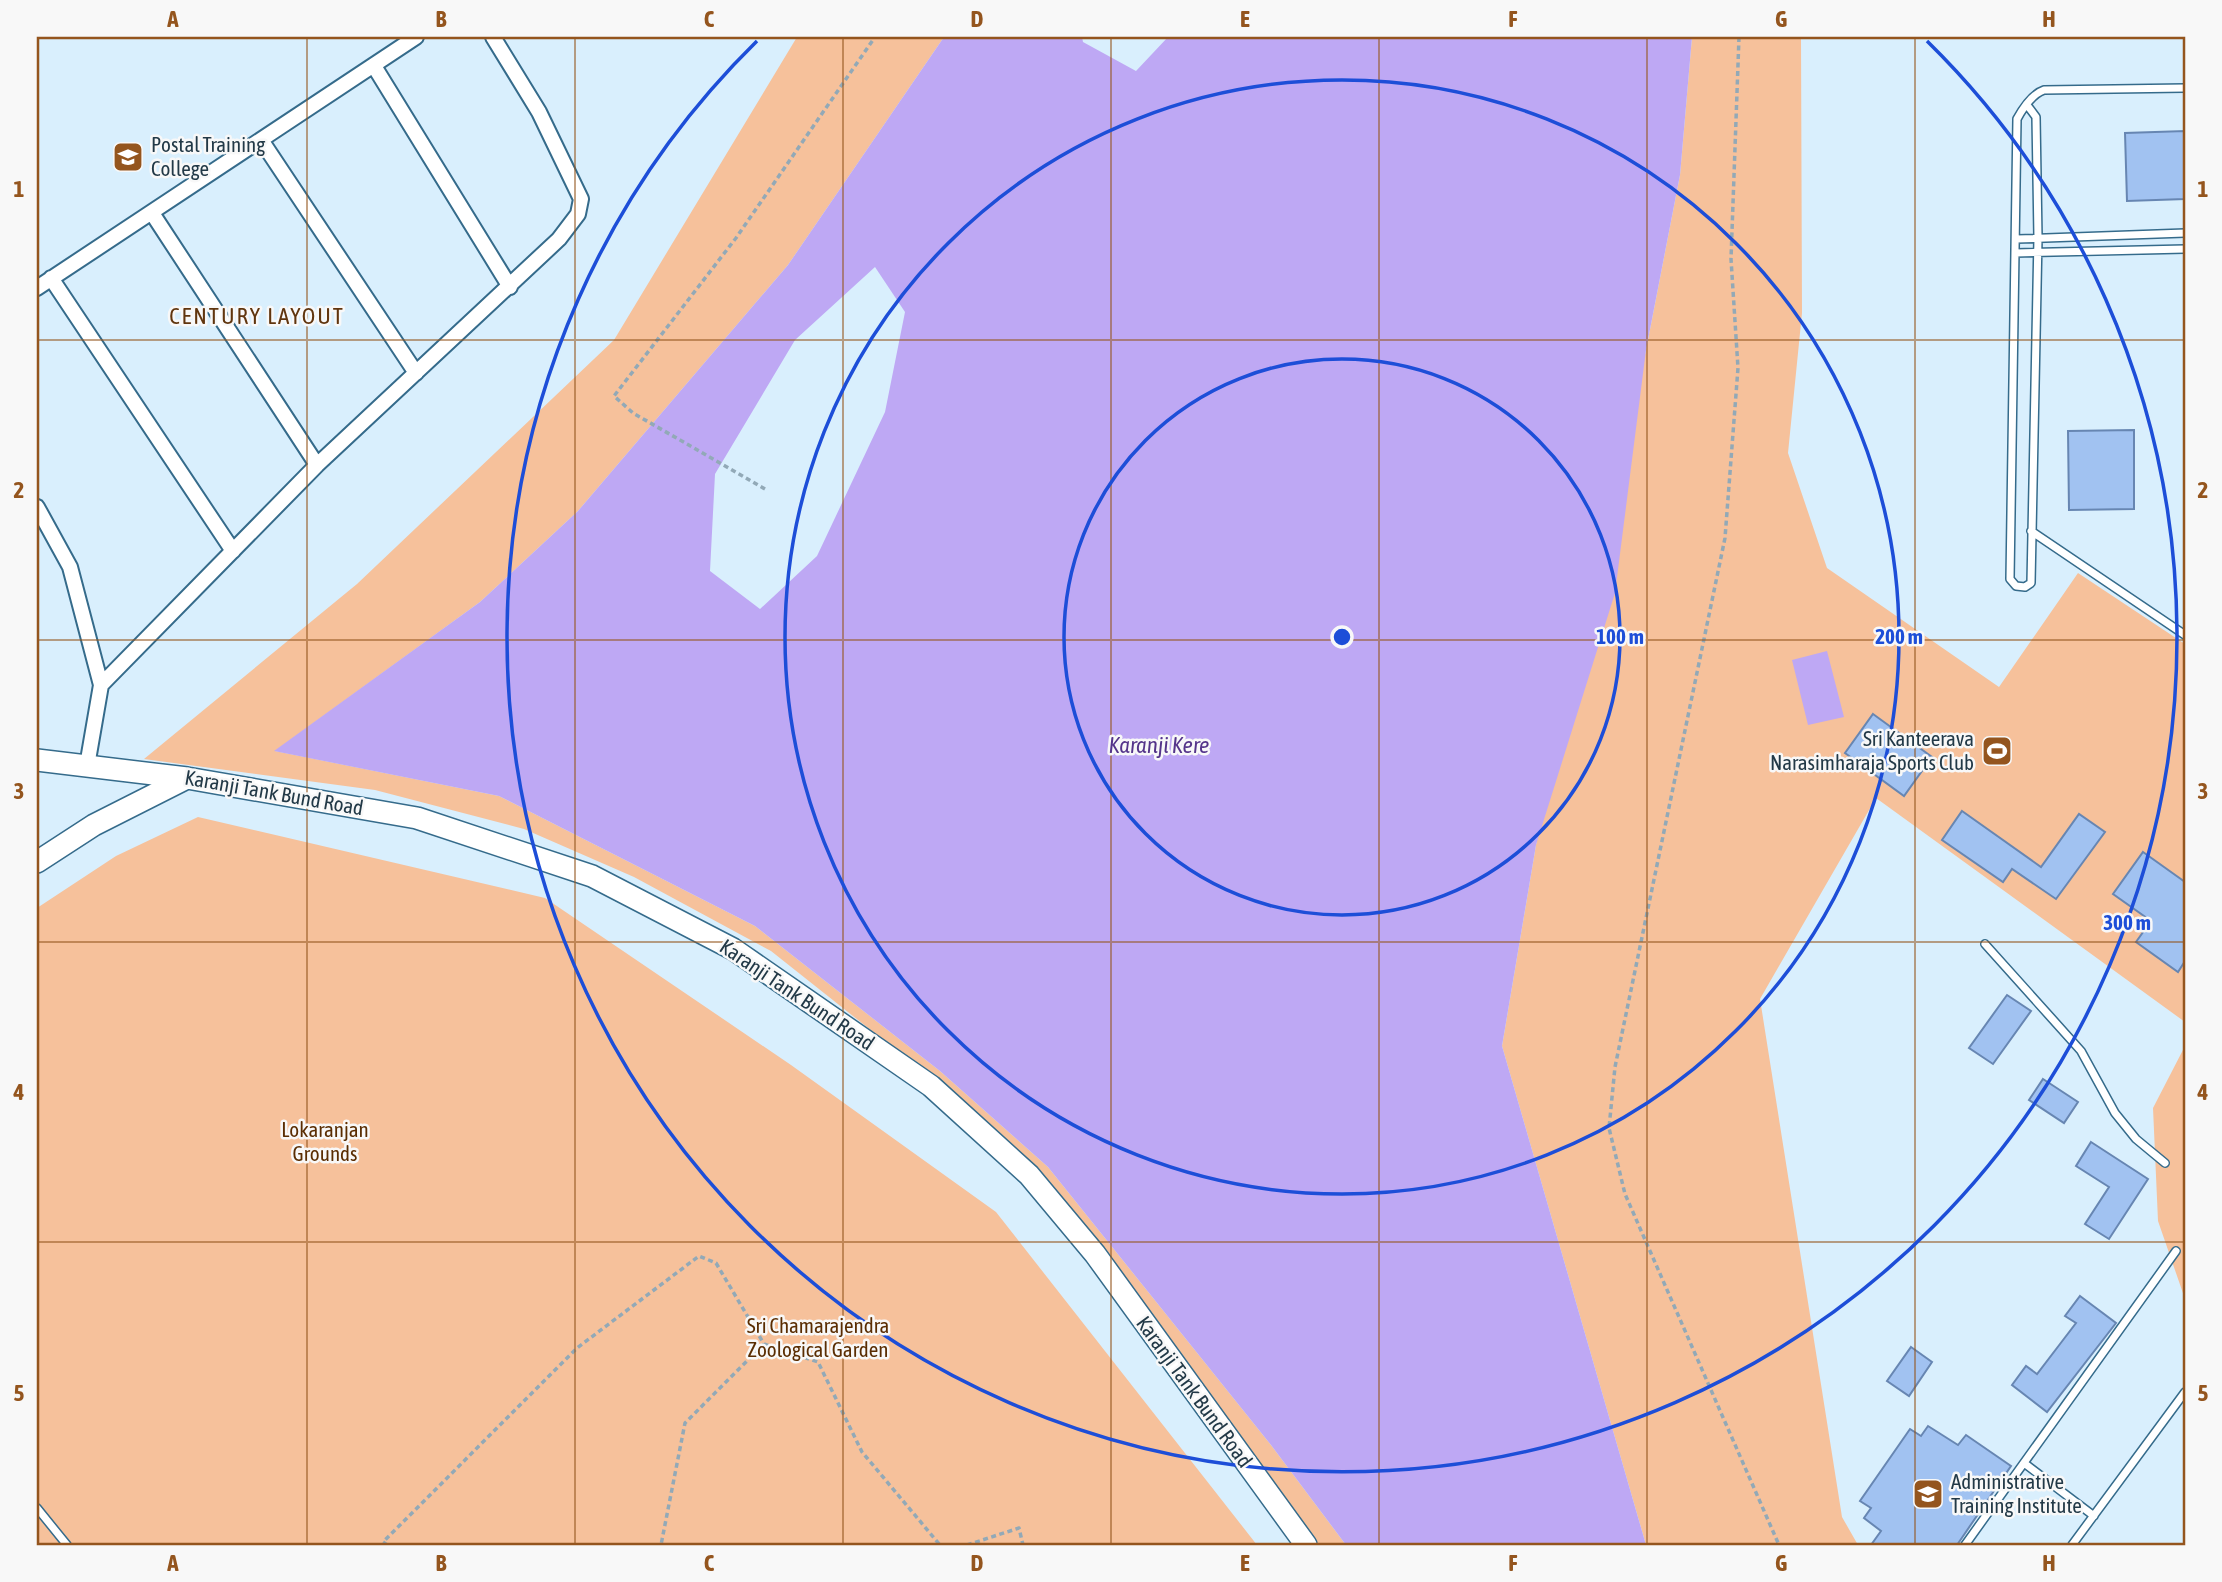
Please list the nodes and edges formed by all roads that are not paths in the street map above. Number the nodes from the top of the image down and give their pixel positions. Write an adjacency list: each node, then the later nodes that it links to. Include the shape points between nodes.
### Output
1 (416, 37): 3 (street)
2 (493, 37): 15 (street, via 539,112 580,199 578,214 559,239)
3 (373, 66): 6 (street); 15 (street)
4 (2185, 88): 5 (lane, via 2044,90)
5 (2028, 105): 9 (lane, via 2036,117); 10 (lane, via 2018,120)
6 (261, 140): 7 (street); 17 (street)
7 (152, 213): 14 (street); 18 (street)
8 (2185, 233): 9 (lane)
9 (2038, 238): 10 (lane); 13 (lane)
10 (2017, 239): 12 (lane)
11 (2185, 249): 13 (lane)
12 (2016, 253): 13 (lane); 20 (lane, via 2010,579 2016,586 2031,583)
13 (2037, 253): 20 (lane)
14 (51, 278): 16 (street); 21 (street)
15 (510, 286): 17 (street)
16 (37, 289)
17 (416, 373): 18 (street)
18 (317, 465): 21 (street)
19 (37, 507): 23 (street, via 69,567)
20 (2031, 531): 22 (lane)
21 (233, 551): 23 (street)
22 (2185, 635)
23 (102, 685): 25 (street)
24 (37, 760): 25 (street, Karanji Tank Bund Road)
25 (86, 766): 26 (street, Karanji Tank Bund Road)
26 (187, 778): 27 (street, via 94,825); 36 (street, Karanji Tank Bund Road, via 417,818 592,876 733,949 930,1086 1029,1175 1095,1254)
27 (37, 862)
28 (1985, 944): 29 (lane, via 2081,1051 2115,1113 2136,1139)
29 (2165, 1163)
30 (2176, 1251): 32 (lane)
31 (2185, 1392): 34 (lane)
32 (2024, 1463): 34 (lane); 37 (lane)
33 (37, 1508): 35 (lane)
34 (2094, 1516): 38 (lane)
35 (67, 1545)
36 (1306, 1545)
37 (1965, 1545)
38 (2072, 1545)

